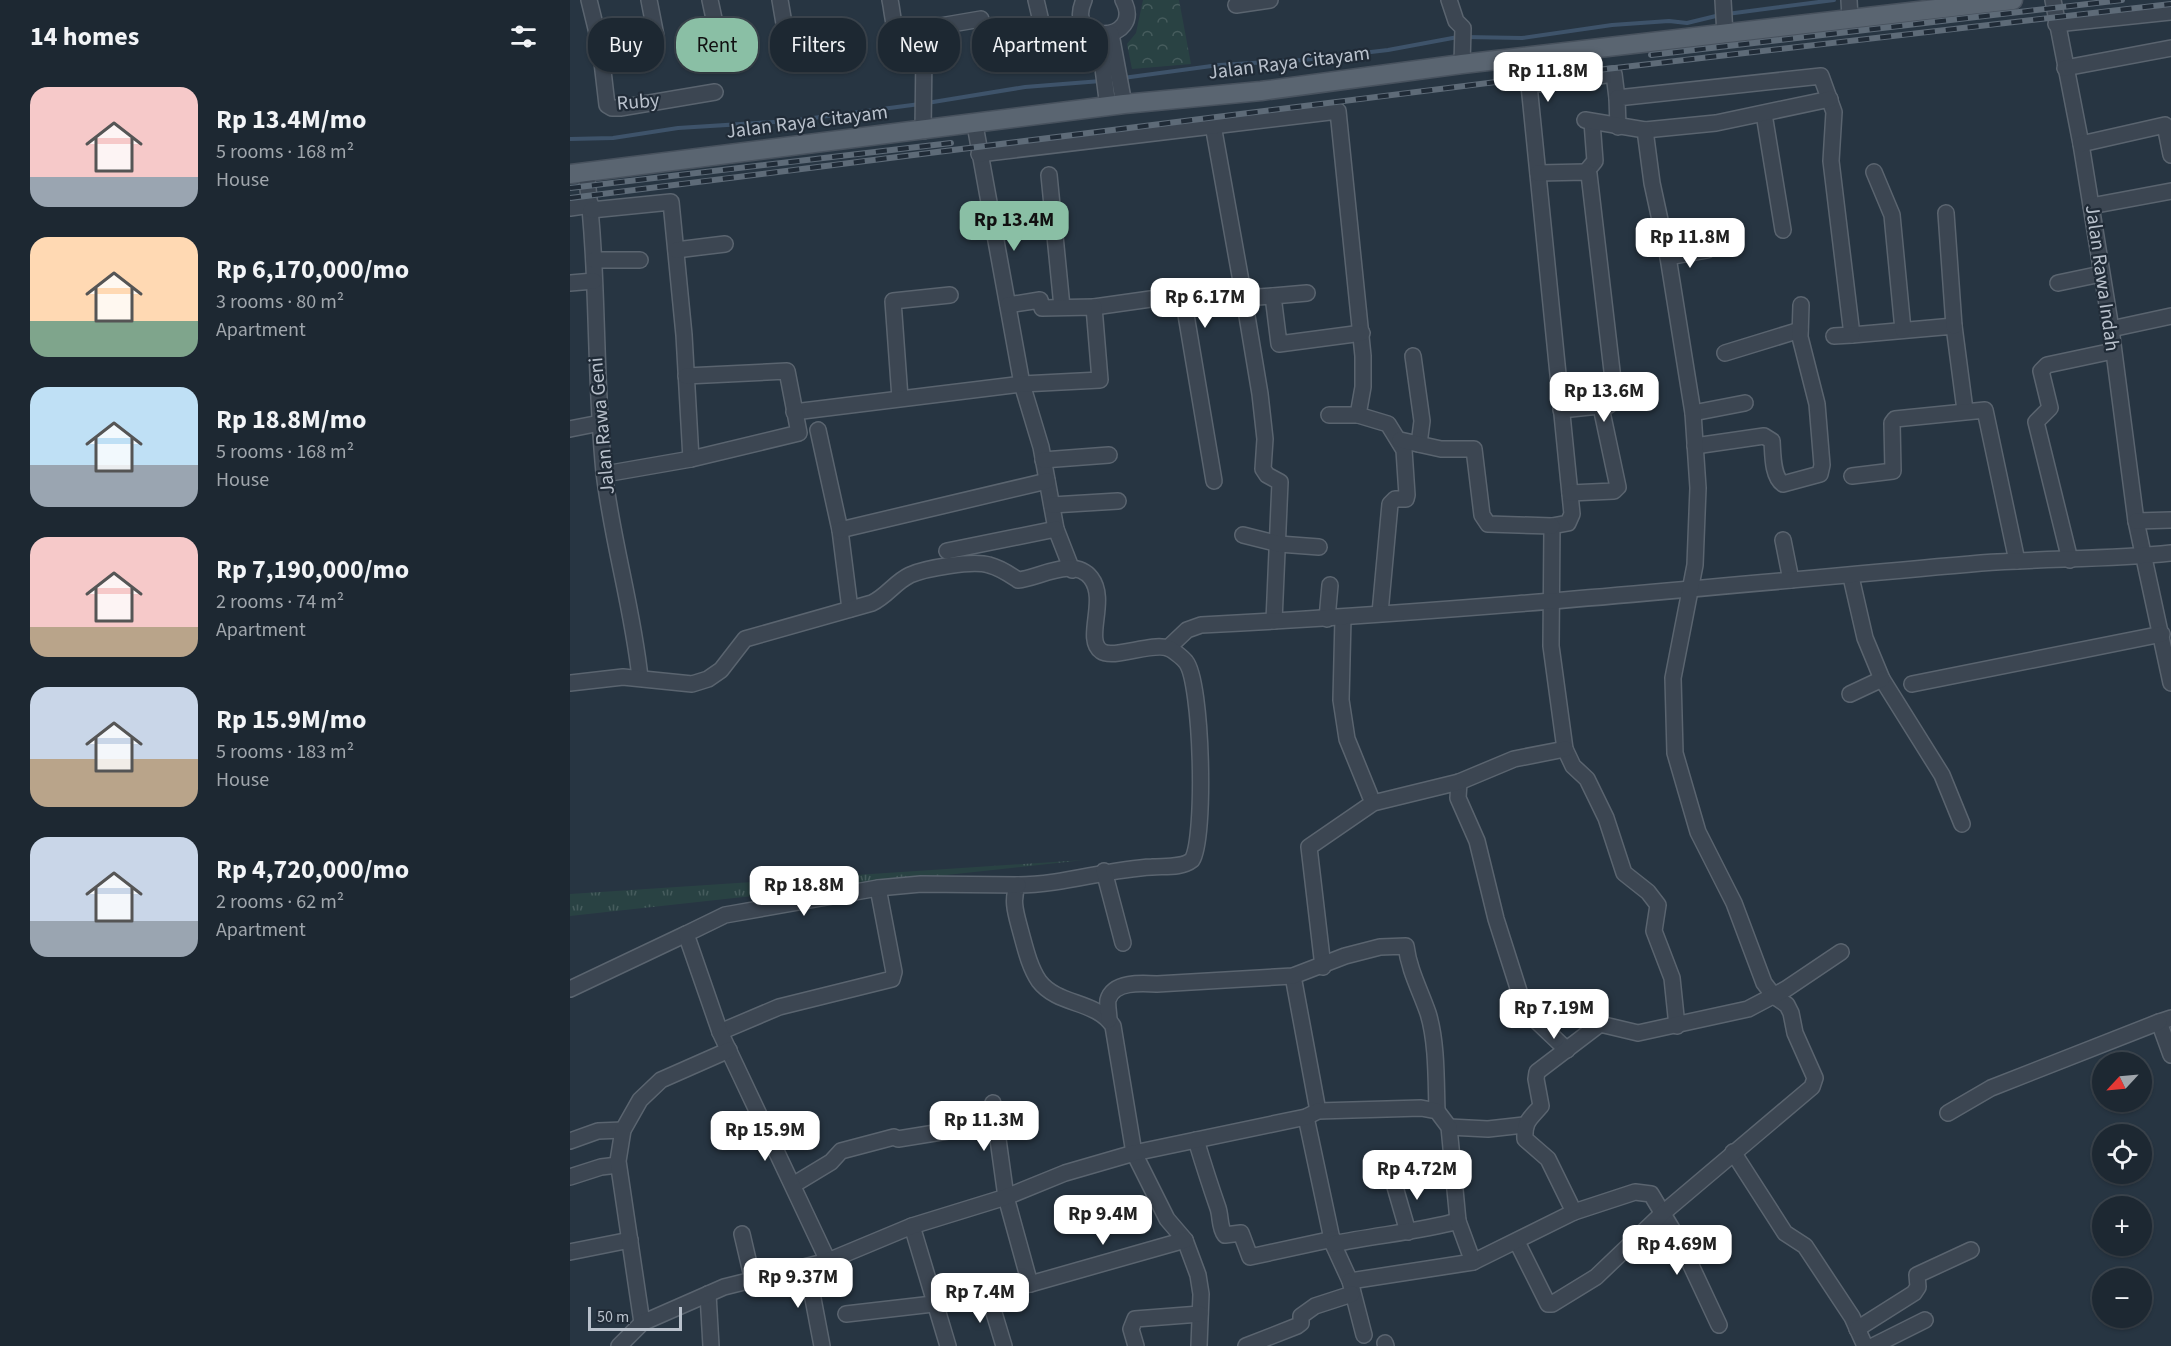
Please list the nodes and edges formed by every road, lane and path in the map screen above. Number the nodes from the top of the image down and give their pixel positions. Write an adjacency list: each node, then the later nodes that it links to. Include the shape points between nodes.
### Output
1 (589, 0): 20 (street)
2 (649, 0): 21 (street)
3 (710, 0): 22 (street)
4 (780, 0): 23 (street)
5 (890, 0): 40 (street, via 900,37 917,41 922,47)
6 (895, 0): 25 (street, via 904,32)
7 (1036, 0): 19 (street)
8 (1084, 0): 24 (street)
9 (1123, 0): 27 (street, via 1126,19 1122,26)
10 (1270, 0): 15 (street)
11 (1449, 0): 30 (street, via 1456,21 1463,28)
12 (2013, 0): 14 (main road, Jalan Raya Citayam)
13 (2053, 0): 26 (street, Jalan Rawa Indah)
14 (1948, 3): 16 (main road, Jalan Raya Citayam)
15 (1236, 5)
16 (1850, 9): 18 (main road, Jalan Raya Citayam)
17 (2171, 12): 26 (street)
18 (1724, 16): 30 (main road, Jalan Raya Citayam)
19 (1040, 17)
20 (593, 18)
21 (652, 18)
22 (714, 18)
23 (784, 18)
24 (1082, 18)
25 (972, 21)
26 (2056, 24): 32 (street, Jalan Rawa Indah)
27 (1108, 32)
28 (2171, 48): 32 (street)
29 (1108, 54): 33 (street)
30 (1463, 58): 37 (main road, Jalan Raya Citayam, via 1262,91)
31 (1108, 64): 33 (street)
32 (2064, 68): 45 (street, Jalan Rawa Indah)
33 (1111, 69): 37 (street)
34 (603, 72): 35 (street, Ruby, via 607,105 612,108)
35 (715, 92)
36 (1617, 98): 38 (street, via 1821,76); 43 (street); 51 (street, via 1614,74 1529,86)
37 (1115, 99): 41 (main road, Jalan Raya Citayam)
38 (1830, 99): 39 (street); 83 (street, via 1835,128 1831,161)
39 (1764, 114): 44 (street, via 1705,125); 58 (street)
40 (923, 123): 41 (main road, Jalan Raya Citayam); 50 (main road, Jalan Raya Citayam)
41 (975, 125): 46 (street)
42 (1213, 125): 46 (street); 72 (street); 82 (street, via 1338,111)
43 (1618, 127): 44 (street); 48 (street, via 1588,121 1595,161)
44 (1645, 130): 62 (street, via 1656,208)
45 (2081, 144): 47 (street, via 2165,125); 54 (street, Jalan Rawa Indah)
46 (979, 154): 73 (street)
47 (2171, 155)
48 (1586, 171): 51 (street); 92 (street, via 1596,222 1614,393 1612,402)
49 (1874, 172): 81 (street, via 1892,215)
50 (578, 173): 55 (street, Jalan Rawa Geni)
51 (1538, 173): 93 (street)
52 (1049, 175): 75 (street)
53 (2171, 191): 54 (street)
54 (2091, 206): 65 (street, Jalan Rawa Indah)
55 (591, 207): 56 (street); 60 (street, via 671,202); 63 (street, Jalan Rawa Geni)
56 (570, 208)
57 (1946, 213): 78 (street)
58 (1783, 230)
59 (725, 244): 60 (street)
60 (676, 250): 88 (street)
61 (1707, 250): 62 (street)
62 (1668, 257): 96 (street)
63 (594, 260): 64 (street); 66 (street, Jalan Rawa Geni)
64 (640, 261)
65 (2101, 274): 68 (street); 79 (street, Jalan Rawa Indah)
66 (594, 281): 67 (street); 99 (street, Jalan Rawa Geni)
67 (570, 283)
68 (2058, 283)
69 (1307, 293): 71 (street)
70 (950, 295): 90 (street, via 892,301)
71 (1273, 296): 72 (street); 82 (street, via 1279,344)
72 (1244, 298): 122 (street, via 1265,439 1263,470 1280,482)
73 (1008, 305): 75 (street, via 1040,300 1042,308); 89 (street)
74 (1802, 305): 80 (street)
75 (1062, 307): 76 (street)
76 (1094, 307): 89 (street, via 1100,380); 111 (street, via 1183,297)
77 (2171, 316): 79 (street)
78 (1954, 326): 81 (street); 94 (street)
79 (2111, 328): 85 (street, Jalan Rawa Indah)
80 (1800, 330): 86 (street); 104 (street, via 1817,404 1820,474 1780,482 1772,441 1764,436)
81 (1903, 330): 83 (street)
82 (1362, 333): 98 (street, via 1363,387)
83 (1852, 335): 84 (street)
84 (1834, 336)
85 (2112, 351): 116 (street, Jalan Rawa Indah); 127 (street, via 2047,365 2041,371 2050,408 2036,422)
86 (1725, 353)
87 (1413, 356): 103 (street, via 1422,421)
88 (686, 376): 95 (street, via 788,371); 106 (street)
89 (1022, 384): 90 (street); 107 (street)
90 (900, 398): 95 (street)
91 (1746, 403): 96 (street)
92 (1601, 407): 93 (street); 112 (street, via 1618,487 1614,491)
93 (1561, 410): 112 (street)
94 (1965, 410): 109 (street, via 1893,421 1893,471); 128 (street, via 1985,410)
95 (794, 412): 106 (street, via 797,435)
96 (1693, 413): 104 (street)
97 (1329, 415): 98 (street)
98 (1358, 415): 102 (street, via 1388,424)
99 (600, 423): 100 (street); 108 (street, Jalan Rawa Geni)
100 (570, 429)
101 (818, 430): 119 (street)
102 (1400, 440): 103 (street); 136 (street, via 1407,495 1406,499 1390,504)
103 (1419, 444): 117 (street, via 1474,449 1482,515 1488,524)
104 (1695, 446): 133 (street, via 1697,540)
105 (1109, 455): 107 (street)
106 (691, 459): 108 (street)
107 (1043, 460): 110 (street)
108 (605, 474): 141 (street, Jalan Rawa Geni)
109 (1852, 476)
110 (1047, 481): 114 (street); 119 (street)
111 (1214, 481)
112 (1570, 493): 117 (street, via 1571,520)
113 (1118, 501): 114 (street)
114 (1052, 505): 118 (street)
115 (2171, 520): 116 (street)
116 (2136, 521): 126 (street, Jalan Rawa Indah)
117 (1552, 526): 134 (street)
118 (1056, 529): 124 (street); 129 (street)
119 (840, 530): 135 (street)
120 (1243, 535): 122 (street)
121 (1783, 540): 131 (street)
122 (1279, 544): 123 (street); 138 (street)
123 (1319, 547)
124 (947, 550)
125 (2171, 553): 126 (street)
126 (2145, 556): 127 (street); 139 (street, Jalan Rawa Indah)
127 (2070, 560): 128 (street)
128 (2017, 561): 130 (street)
129 (1072, 570): 135 (street, via 1054,570 1034,579 1018,580 986,564 926,571 910,575 884,598); 140 (street, via 1083,571 1095,586 1098,615 1094,640 1100,651 1108,655 1141,648)
130 (1851, 577): 131 (street); 142 (street, via 1865,639)
131 (1791, 580): 133 (street)
132 (1330, 585): 137 (street)
133 (1690, 590): 134 (street); 160 (street, via 1673,678 1675,753 1698,832 1734,903 1764,983)
134 (1552, 601): 136 (street); 147 (street, via 1551,645)
135 (850, 609): 141 (street, via 745,639 729,663 708,679 692,684)
136 (1380, 614): 137 (street)
137 (1335, 619): 138 (street); 149 (street, via 1347,739)
138 (1274, 621): 140 (street, via 1201,625 1187,630)
139 (2162, 634): 144 (street, Jalan Rawa Indah); 145 (street)
140 (1168, 648): 151 (street, via 1187,663 1196,691 1200,810 1195,855 1188,863 1173,866)
141 (640, 678): 143 (street)
142 (1881, 679): 146 (street); 150 (street, via 1942,776)
143 (570, 682)
144 (2171, 683)
145 (1912, 684)
146 (1850, 694)
147 (1565, 749): 148 (street, via 1514,759); 163 (street, via 1573,766 1587,779 1606,818 1624,873 1658,905 1654,931 1672,978)
148 (1459, 782): 149 (street); 166 (street, via 1458,798 1477,841 1496,919 1525,1010)
149 (1373, 803): 157 (street, via 1309,847)
150 (1962, 824)
151 (1104, 871): 152 (street); 155 (street)
152 (1018, 885): 153 (street, via 921,884); 161 (street, via 1015,907 1031,967 1040,982 1057,996 1101,1013)
153 (878, 888): 154 (street, via 725,915); 164 (street, via 894,972 892,979 779,1007)
154 (686, 934): 159 (street); 164 (street)
155 (1123, 943)
156 (1841, 952): 160 (street)
157 (1323, 967): 158 (street); 169 (street, via 1380,947 1406,946 1413,978 1428,1015 1436,1068)
158 (1293, 976): 161 (street, via 1136,983 1114,990 1108,999); 171 (street)
159 (570, 989)
160 (1774, 996): 163 (street, via 1748,1009); 178 (street, via 1787,1005 1815,1078 1812,1087)
161 (1109, 1020): 179 (street)
162 (2165, 1020): 167 (street); 170 (street, via 1990,1088)
163 (1677, 1026): 166 (street, via 1638,1033 1600,1024)
164 (720, 1032): 165 (street)
165 (729, 1050): 175 (street, via 661,1080 640,1101); 183 (street)
166 (1567, 1050): 173 (street, via 1537,1072 1541,1106)
167 (2171, 1054)
168 (993, 1102): 172 (street)
169 (1437, 1111): 171 (street, via 1421,1108); 174 (street)
170 (1948, 1113)
171 (1312, 1114): 176 (street); 193 (street)
172 (997, 1123): 183 (street, via 894,1137 841,1151 831,1162); 184 (street)
173 (1524, 1125): 174 (street, via 1488,1129); 185 (street, via 1526,1139 1548,1159)
174 (1449, 1127): 187 (street)
175 (624, 1130): 177 (street, via 598,1131); 180 (street)
176 (1196, 1140): 179 (street); 193 (street, via 1222,1231 1225,1235 1241,1233 1250,1257)
177 (570, 1141)
178 (1733, 1152): 186 (street); 211 (street, via 1785,1233 1805,1246)
179 (1134, 1153): 184 (street, via 1065,1173); 192 (street, via 1167,1219)
180 (618, 1165): 181 (street); 191 (street)
181 (570, 1178)
182 (1393, 1180): 189 (street)
183 (793, 1185): 197 (street)
184 (1006, 1197): 188 (street); 201 (street)
185 (1574, 1212): 186 (street, via 1643,1191 1651,1194); 194 (street)
186 (1663, 1213): 194 (street, via 1596,1277 1552,1304 1548,1304); 210 (street)
187 (1458, 1221): 189 (street); 198 (street)
188 (912, 1226): 197 (street); 205 (street)
189 (1408, 1232): 193 (street)
190 (742, 1234): 200 (street)
191 (630, 1240): 196 (street); 209 (street)
192 (1185, 1240): 201 (street); 207 (street, via 1198,1275)
193 (1333, 1241): 202 (street)
194 (1517, 1242): 198 (street)
195 (1971, 1250): 211 (street, via 1917,1275 1914,1293)
196 (570, 1252)
197 (828, 1261): 199 (street)
198 (1473, 1262): 202 (street)
199 (807, 1267): 200 (street); 215 (street)
200 (753, 1281): 204 (street)
201 (1030, 1284): 203 (street)
202 (1351, 1287): 212 (street); 220 (street, via 1301,1316 1297,1326)
203 (988, 1293): 205 (street); 217 (street)
204 (708, 1294): 209 (street); 214 (street)
205 (933, 1304): 206 (street); 216 (street)
206 (846, 1314)
207 (1200, 1314): 218 (street, via 1135,1319 1131,1329); 219 (street)
208 (1926, 1320): 222 (street)
209 (642, 1323): 213 (street)
210 (1719, 1325)
211 (1857, 1329): 221 (street)
212 (1364, 1335)
213 (619, 1346)
214 (711, 1346)
215 (822, 1346)
216 (948, 1346)
217 (1004, 1346)
218 (1134, 1346)
219 (1199, 1346)
220 (1246, 1346)
221 (1865, 1346)
222 (1873, 1346)

